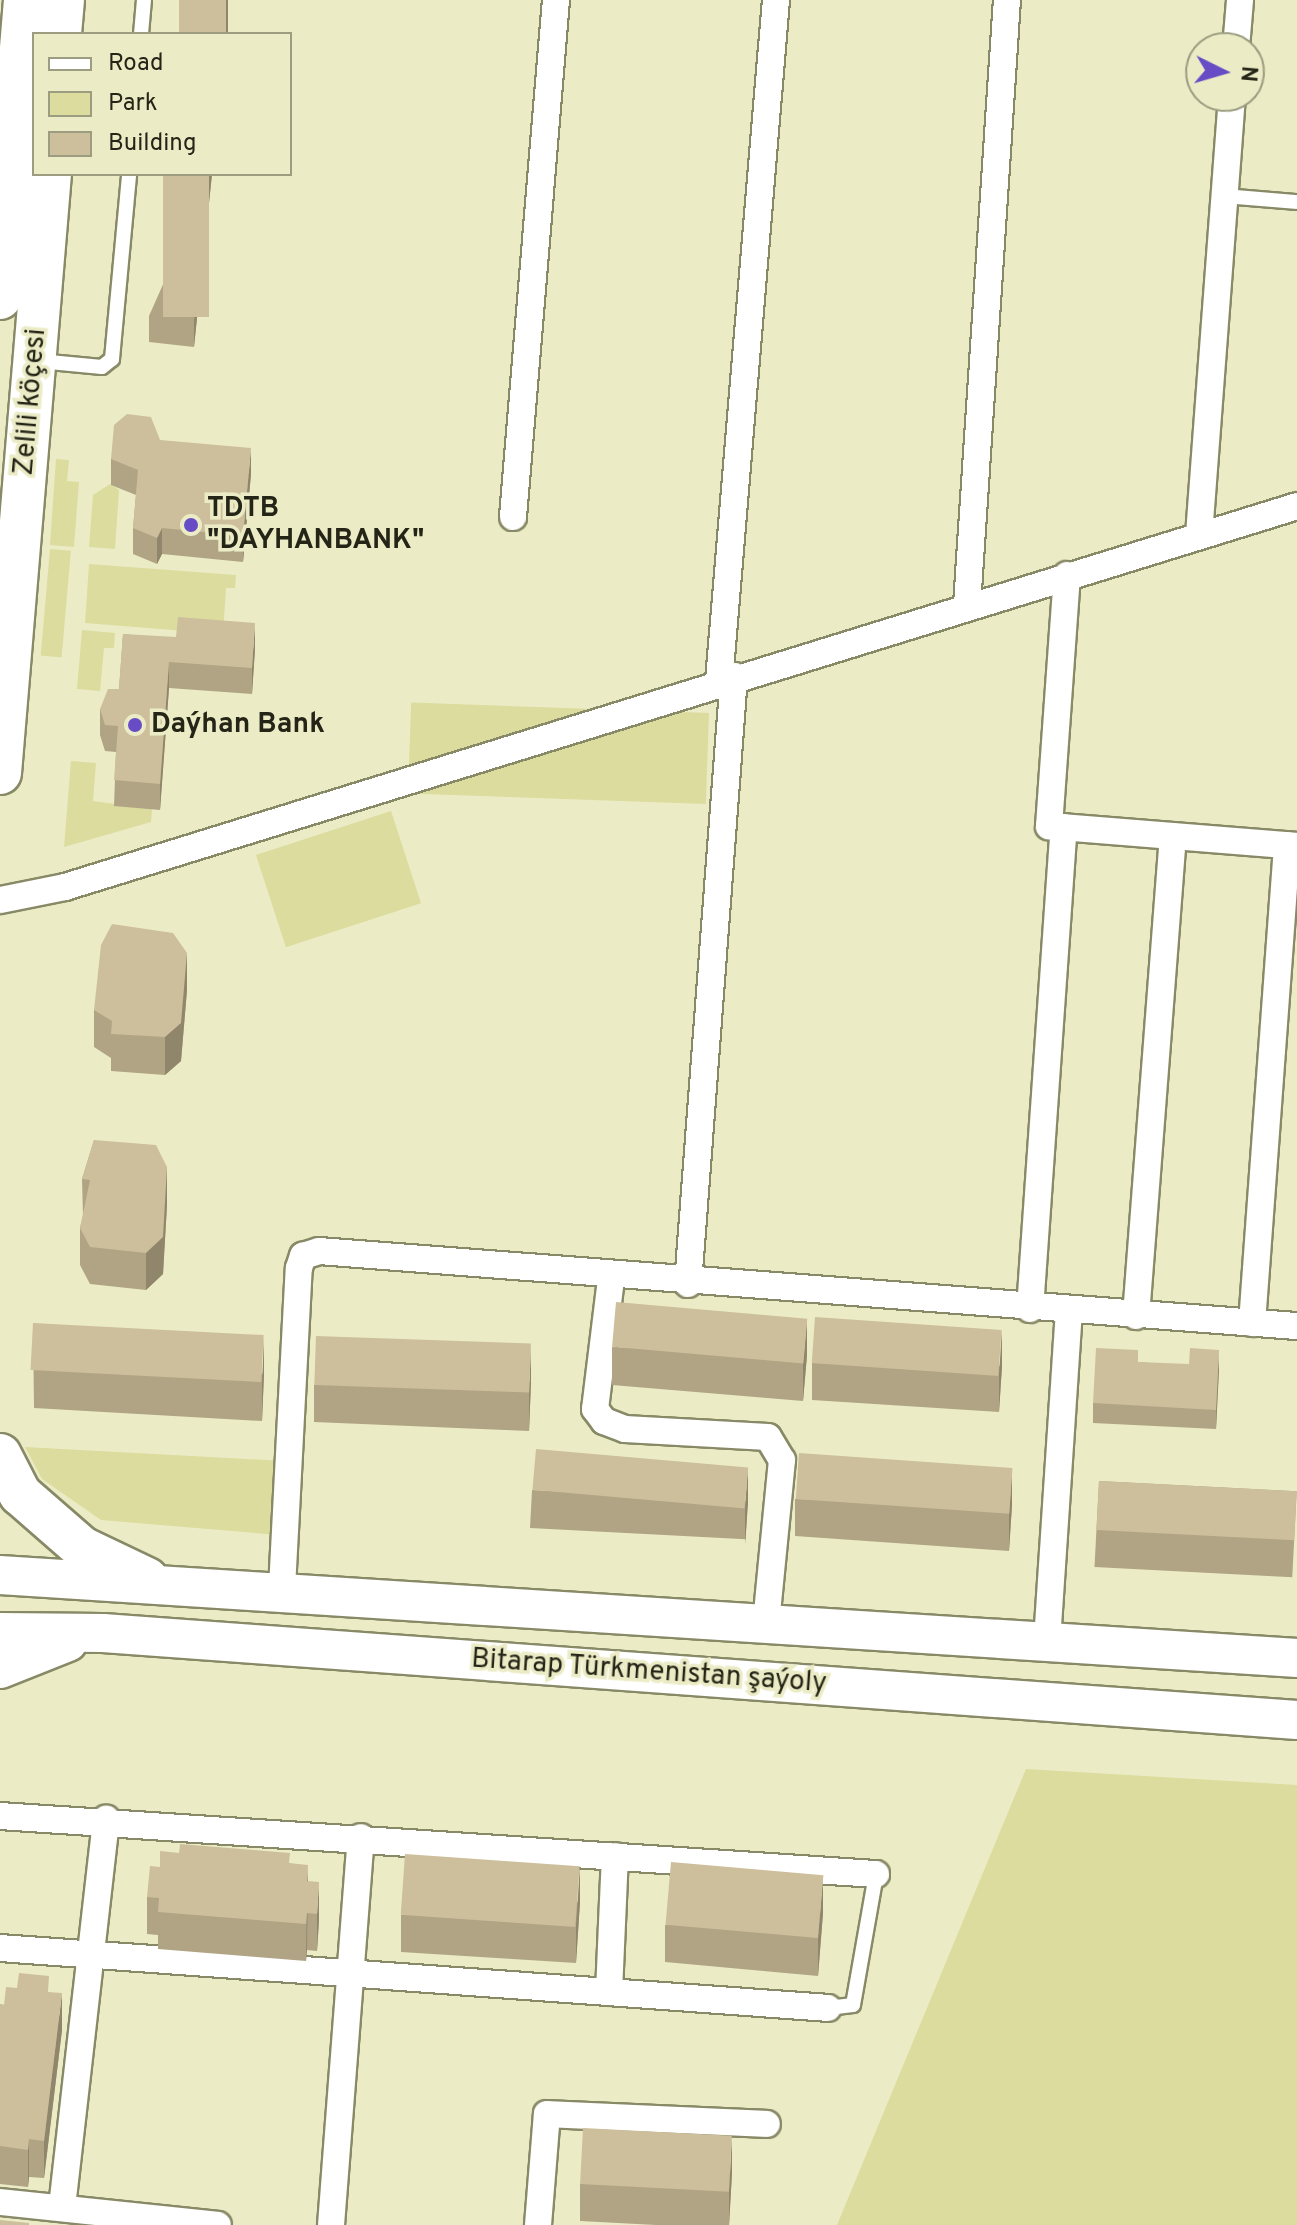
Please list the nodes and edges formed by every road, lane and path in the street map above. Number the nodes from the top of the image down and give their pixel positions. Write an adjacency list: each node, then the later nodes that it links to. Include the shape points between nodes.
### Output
1 (25, 0): 16 (main road, Zelili köçesi)
2 (63, 0): 8 (main road)
3 (144, 0): 9 (lane)
4 (556, 0): 19 (street)
5 (776, 0): 23 (street)
6 (1007, 0): 22 (street)
7 (1240, 0): 10 (street)
8 (60, 32)
9 (141, 32)
10 (1237, 32)
11 (1231, 112): 14 (street)
12 (50, 176): 17 (main road, Zelili köçesi)
13 (129, 176): 17 (lane, via 112,359 102,367)
14 (1225, 196): 15 (lane); 20 (street)
15 (1297, 202)
16 (0, 298)
17 (35, 361): 24 (main road, Zelili köçesi)
18 (1297, 506): 20 (street)
19 (513, 517)
20 (1199, 535): 21 (street)
21 (1067, 575): 22 (street); 25 (street, via 1049,826)
22 (967, 605): 23 (street)
23 (726, 678): 28 (street, via 65,887); 30 (street)
24 (0, 773)
25 (1064, 827): 26 (street); 31 (street)
26 (1173, 836): 27 (street); 33 (street)
27 (1292, 846): 34 (street)
28 (0, 900)
29 (611, 1279): 30 (street); 39 (street, via 303,1256); 40 (street, via 595,1409 604,1421 625,1429 768,1437 782,1460)
30 (688, 1284): 31 (street)
31 (1030, 1309): 32 (street)
32 (1069, 1312): 33 (street); 43 (street)
33 (1136, 1316): 34 (street)
34 (1252, 1323): 35 (street)
35 (1297, 1326)
36 (0, 1455): 38 (main road, via 20,1494 82,1548)
37 (0, 1575): 38 (main road, Bitarap Türkmenistan şaýoly)
38 (147, 1579): 39 (main road, Bitarap Türkmenistan şaýoly)
39 (282, 1588): 40 (main road, Bitarap Türkmenistan şaýoly)
40 (766, 1622): 43 (main road, Bitarap Türkmenistan şaýoly)
41 (0, 1632): 42 (main road, Bitarap Türkmenistan şaýoly)
42 (103, 1633): 45 (main road, via 30,1652); 46 (main road, Bitarap Türkmenistan şaýoly)
43 (1047, 1641): 44 (main road, Bitarap Türkmenistan şaýoly)
44 (1297, 1658)
45 (0, 1669)
46 (1297, 1720)
47 (0, 1816): 48 (street)
48 (106, 1818): 49 (street); 53 (street)
49 (361, 1837): 50 (street); 54 (street)
50 (615, 1856): 51 (street); 55 (street)
51 (876, 1874): 56 (lane, via 853,2005)
52 (0, 1948): 53 (street)
53 (90, 1954): 54 (street); 59 (street)
54 (350, 1973): 55 (street); 61 (street)
55 (609, 1992): 56 (street)
56 (828, 2008)
57 (767, 2124): 62 (street, via 547,2114)
58 (0, 2202): 59 (street)
59 (62, 2207): 60 (street)
60 (218, 2225)
61 (331, 2225)
62 (538, 2225)

